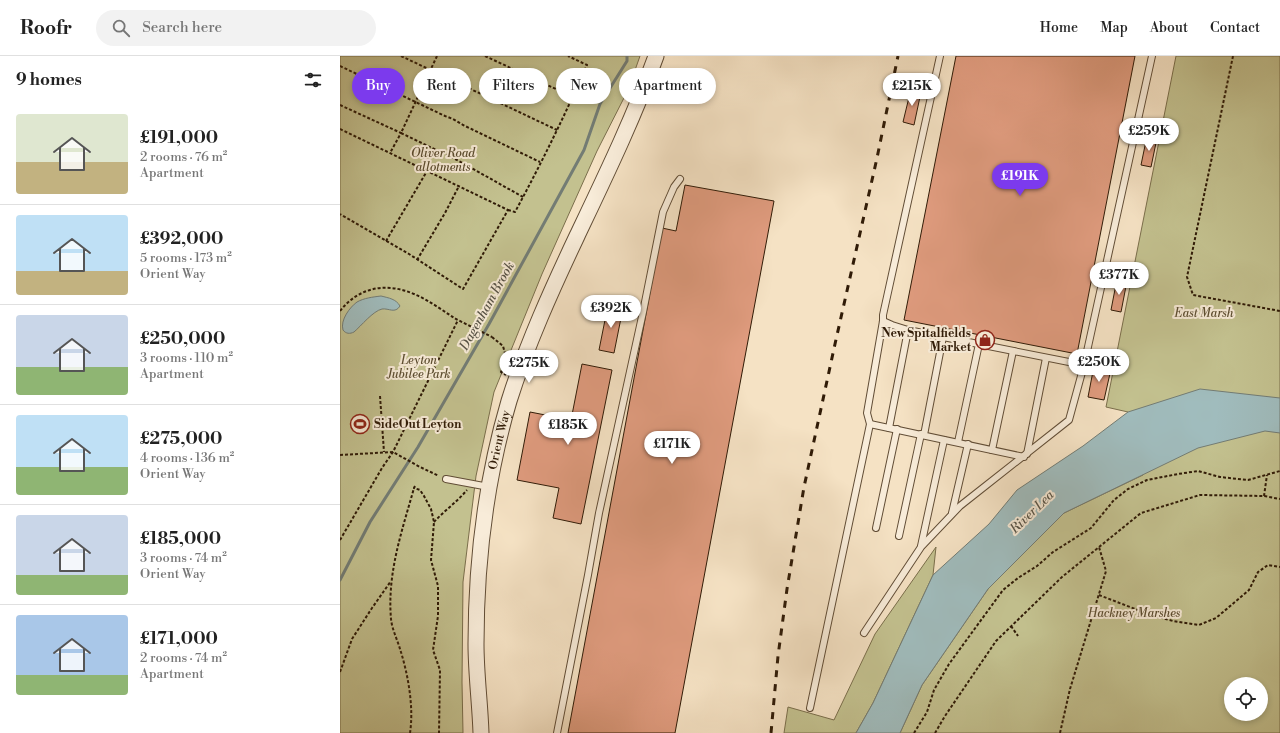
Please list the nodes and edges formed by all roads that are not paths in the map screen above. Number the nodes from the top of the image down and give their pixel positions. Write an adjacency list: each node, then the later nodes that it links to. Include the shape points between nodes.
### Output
1 (656, 56): 22 (street, Orient Way, via 609,169 530,342 509,401)
2 (940, 56): 5 (lane)
3 (1152, 56): 11 (lane)
4 (680, 178): 30 (lane, via 670,193 663,212 599,513)
5 (883, 321): 6 (lane); 12 (lane, via 867,413)
6 (908, 330): 7 (lane); 13 (lane)
7 (943, 337): 8 (lane); 15 (lane)
8 (979, 344): 9 (lane); 17 (lane)
9 (1013, 351): 10 (lane); 19 (lane)
10 (1046, 358): 11 (lane); 20 (lane)
11 (1084, 365): 20 (lane, via 1069,420)
12 (870, 424): 13 (lane); 28 (lane)
13 (889, 428): 14 (lane)
14 (897, 429): 15 (lane); 24 (lane)
15 (922, 435): 16 (lane); 25 (lane)
16 (944, 440): 17 (lane); 26 (lane)
17 (958, 442): 18 (lane)
18 (968, 444): 19 (lane); 23 (lane)
19 (992, 450): 20 (lane)
20 (1025, 455): 23 (lane)
21 (446, 479): 22 (lane)
22 (489, 487): 29 (street, Orient Way, via 476,606)
23 (952, 515): 26 (lane)
24 (876, 528)
25 (899, 536)
26 (921, 547): 27 (lane)
27 (864, 633)
28 (810, 708)
29 (481, 733)
30 (557, 733)

